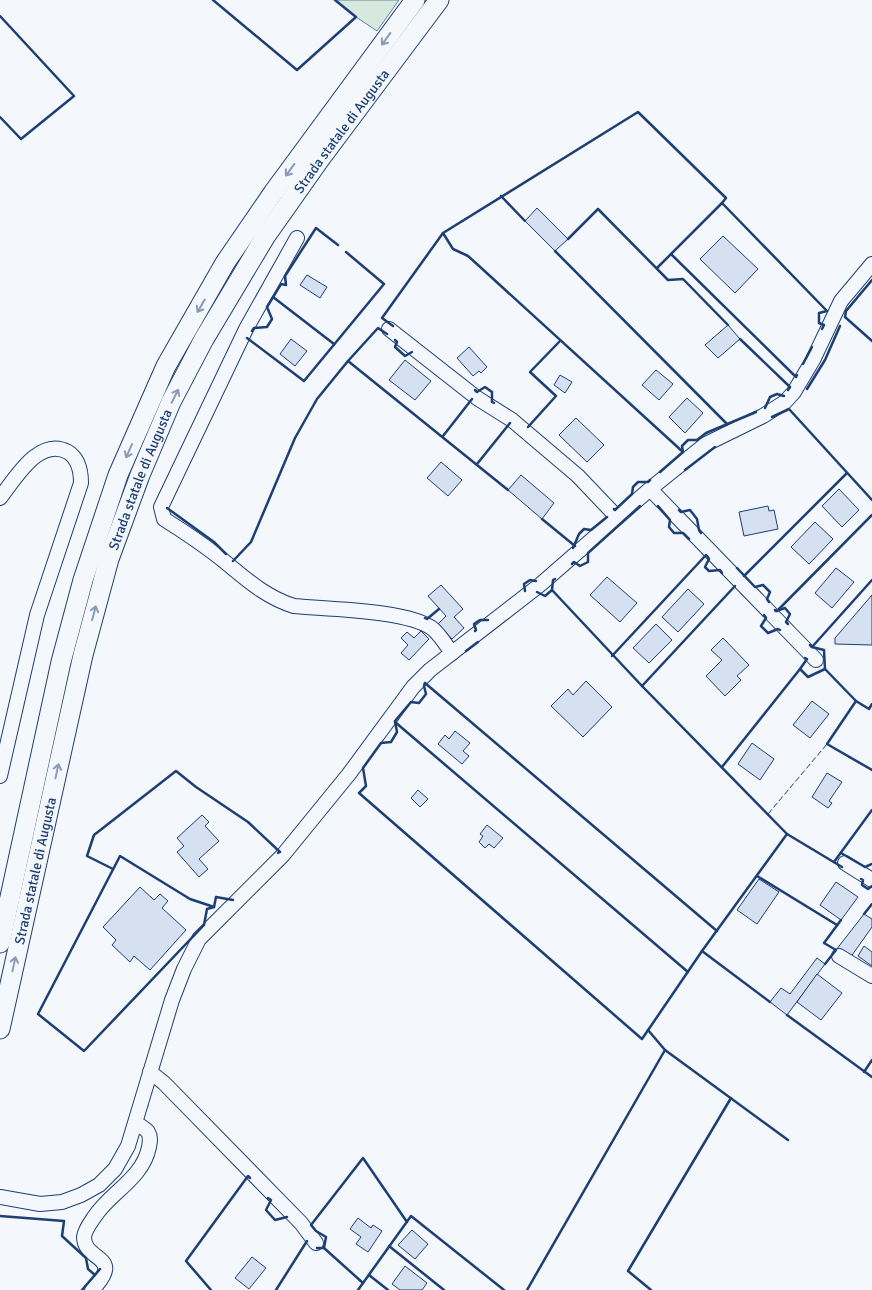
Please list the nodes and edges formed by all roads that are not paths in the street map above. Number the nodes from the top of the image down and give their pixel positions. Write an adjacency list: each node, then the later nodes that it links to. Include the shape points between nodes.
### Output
1 (415, 0): 14 (main road, Strada statale di Augusta, one-way to 14, via 226,262 166,366 118,476 80,589)
2 (438, 0): 17 (main road, Strada statale di Augusta, one-way to 2, via 82,655 108,559 171,402 204,339 265,237)
3 (296, 238): 9 (street, via 246,329 161,507 164,519 278,601 294,606 394,615 416,621 434,630)
4 (872, 264): 6 (street, via 841,300 794,392 763,416 706,444)
5 (389, 329): 8 (street, via 477,398 512,420 578,476)
6 (650, 489): 8 (street); 10 (street)
7 (0, 498): 11 (street, via 33,457 45,450 60,448 78,463 81,483 37,615)
8 (617, 517): 9 (street, via 540,584)
9 (452, 653): 18 (street, via 413,687 349,774 283,855 200,939 184,969)
10 (816, 660)
11 (0, 776)
12 (846, 864): 13 (street)
13 (872, 880)
14 (0, 943)
15 (839, 956): 16 (street)
16 (872, 976)
17 (0, 1029)
18 (150, 1072): 19 (street); 21 (street)
19 (136, 1123): 20 (street, via 115,1169 99,1185 62,1202 40,1204); 22 (street, via 148,1132 148,1155 121,1190 98,1211 84,1237 87,1246 105,1264 106,1273)
20 (6, 1198)
21 (316, 1242)
22 (92, 1290)

